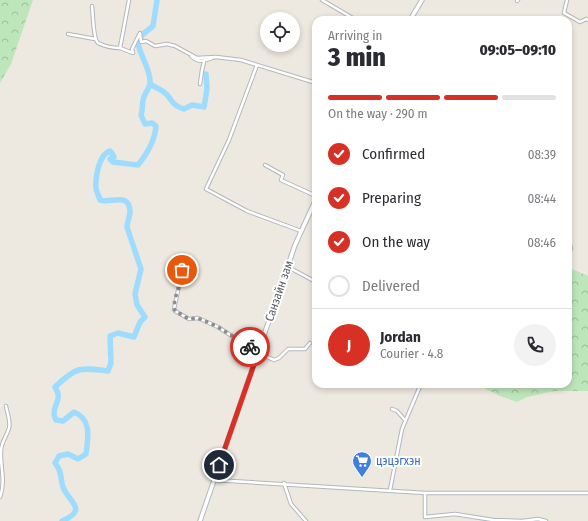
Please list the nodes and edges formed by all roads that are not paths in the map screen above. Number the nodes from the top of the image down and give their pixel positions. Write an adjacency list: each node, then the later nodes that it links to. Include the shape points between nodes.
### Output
1 (129, 0): 13 (street)
2 (322, 0): 6 (street)
3 (422, 0): 7 (main road)
4 (567, 0): 8 (street, via 564,13)
5 (92, 6): 12 (street)
6 (349, 16)
7 (414, 16)
8 (569, 16)
9 (572, 18): 10 (street, via 580,22)
10 (588, 20)
11 (68, 34): 12 (street)
12 (95, 39): 13 (street, via 98,43)
13 (120, 48): 14 (street, via 133,53 132,49 140,33 141,42 146,41 155,46 171,45)
14 (190, 54): 15 (street, via 197,58); 16 (street, via 197,60)
15 (216, 57): 16 (street); 17 (street)
16 (205, 61): 19 (street)
17 (257, 65): 18 (street); 23 (street, via 229,140 206,189 247,211)
18 (312, 82)
19 (200, 84)
20 (265, 165): 21 (street, via 283,175 281,180)
21 (312, 194)
22 (312, 208): 23 (main road, Санзайн зам)
23 (301, 231): 24 (main road, Санзайн зам)
24 (288, 267): 26 (street); 28 (main road, Санзайн зам)
25 (175, 271): 28 (street, via 182,270 183,278 175,302 175,311 189,319 198,318 218,327)
26 (312, 280)
27 (310, 343): 28 (street, via 305,349 288,349 274,360)
28 (258, 353): 33 (main road, Санзайн зам)
29 (419, 388): 32 (street)
30 (6, 406): 38 (street, via 10,427 0,451 3,488)
31 (392, 409): 32 (street)
32 (406, 420): 35 (street)
33 (214, 480): 34 (street); 39 (main road, Санзайн зам)
34 (284, 483): 35 (street); 40 (street, via 291,504)
35 (390, 490): 36 (street)
36 (425, 493): 37 (street); 41 (street, via 425,517 455,514 493,520)
37 (588, 493)
38 (0, 497)
39 (200, 521)
40 (306, 521)
41 (546, 521)

